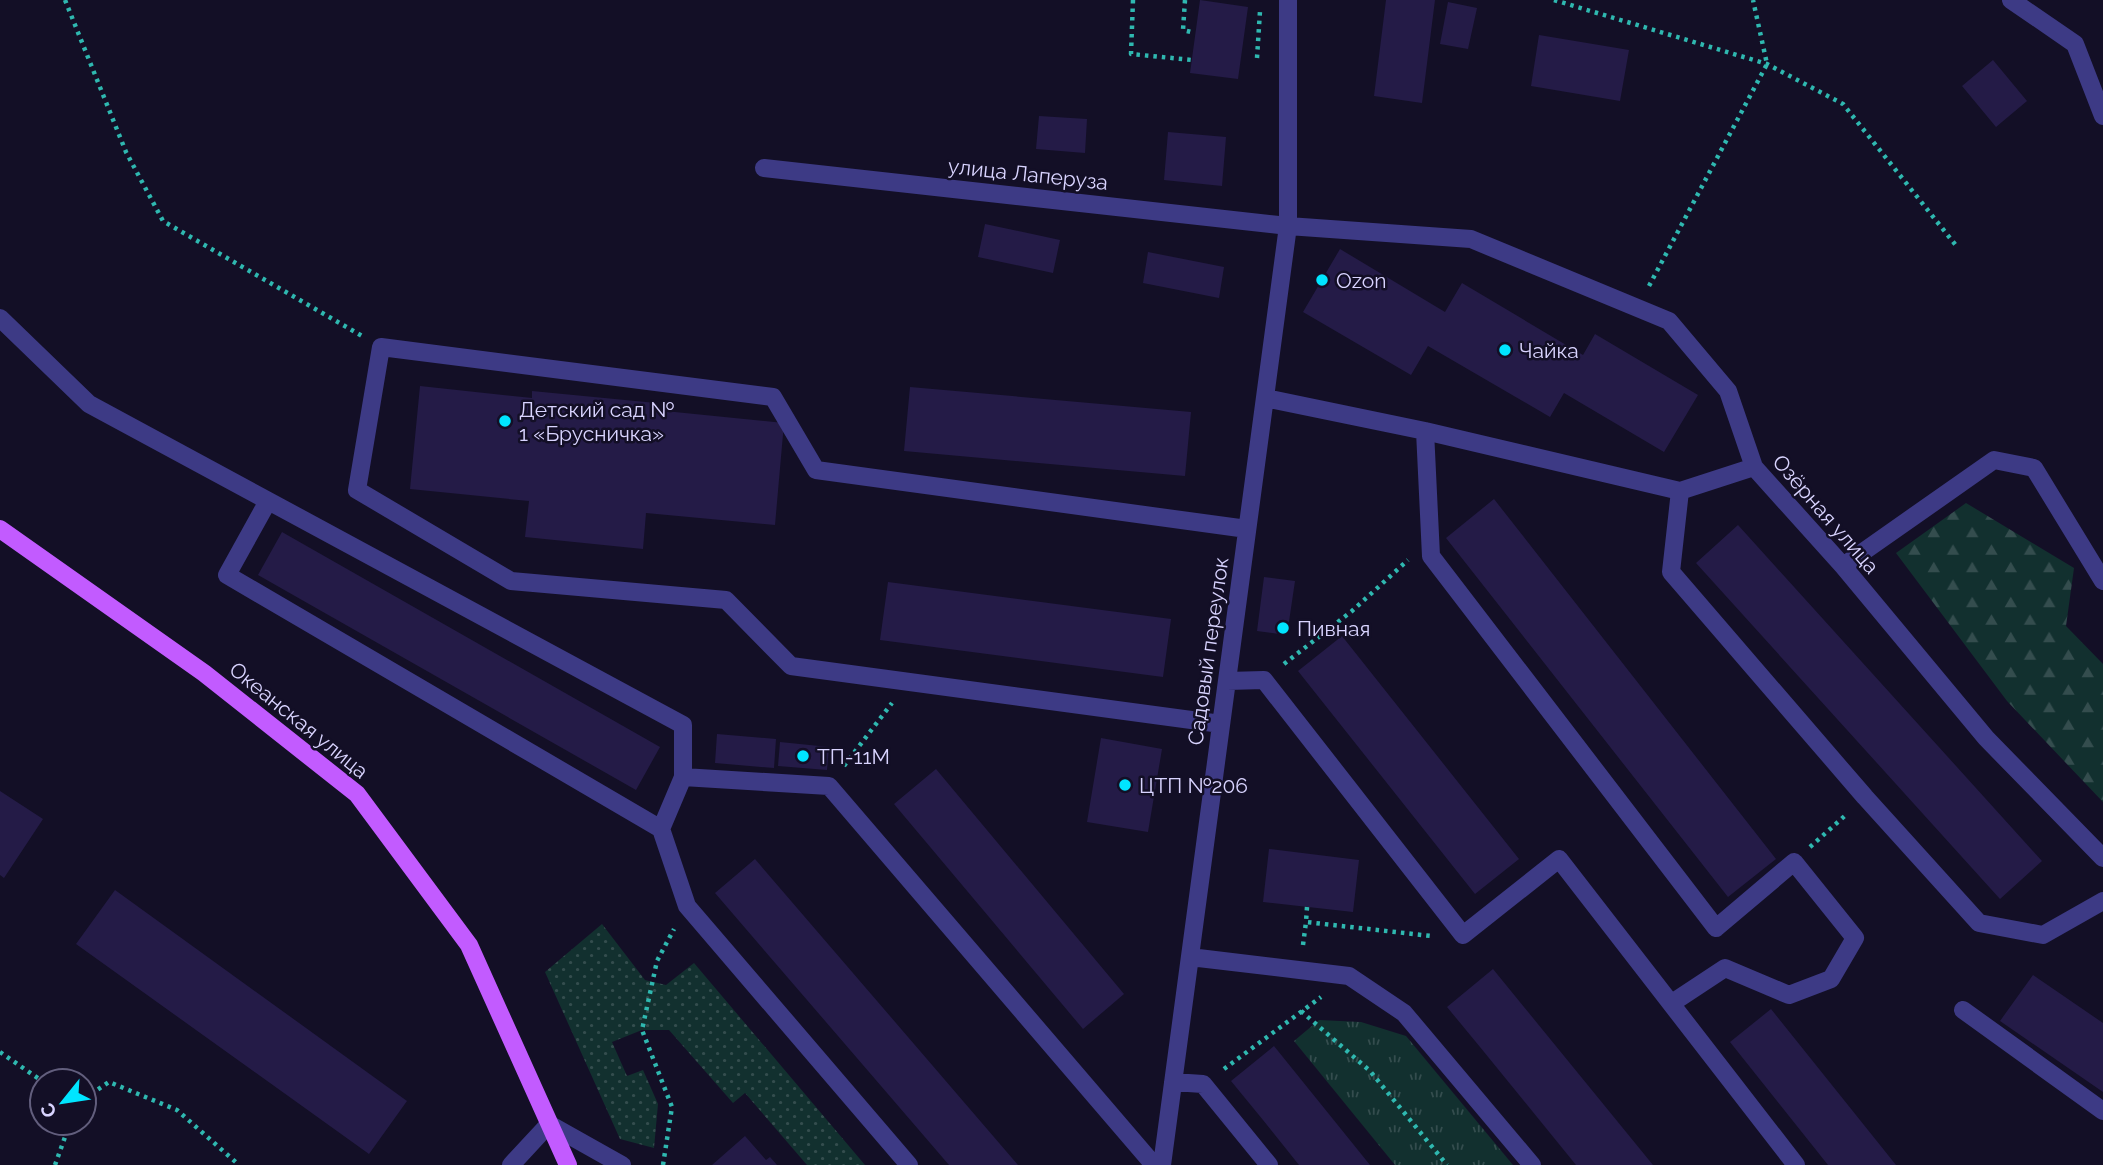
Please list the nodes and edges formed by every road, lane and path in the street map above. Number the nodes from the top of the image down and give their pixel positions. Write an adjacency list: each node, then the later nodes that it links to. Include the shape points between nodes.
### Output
1 (65, 0): 19 (path, via 126,152 163,221)
2 (1133, 0): 11 (path, via 1131,54)
3 (1185, 0): 9 (path, via 1183,30)
4 (1288, 0): 15 (street, Садовый переулок)
5 (1553, 0): 12 (path)
6 (1753, 0): 12 (path)
7 (2011, 0): 13 (street, via 2075,44)
8 (1261, 2): 10 (path)
9 (1195, 33)
10 (1257, 58)
11 (1192, 60)
12 (1767, 64): 16 (path, via 1843,104); 17 (path)
13 (2103, 116)
14 (764, 168): 15 (street, улица Лаперуза)
15 (1288, 226): 17 (street, Озёрная улица, via 1471,239); 20 (street, Садовый переулок)
16 (1958, 247)
17 (1637, 309): 22 (street, Озёрная улица, via 1669,321 1728,391)
18 (0, 318): 24 (street, via 89,404)
19 (381, 347): 26 (street, via 773,397 816,470); 31 (street, via 357,490 511,581 726,600 791,666)
20 (1265, 398): 21 (street); 26 (street, Садовый переулок)
21 (1425, 431): 23 (street); 27 (street)
22 (1754, 467): 23 (street); 28 (street, Озёрная улица)
23 (1680, 491): 36 (street, via 1671,572)
24 (268, 500): 34 (street, via 683,725); 37 (street, via 227,575)
25 (0, 529): 55 (main road, Океанская улица, via 204,673 357,794 469,945)
26 (1247, 529): 32 (street, Садовый переулок)
27 (1431, 556): 30 (path, via 1406,561 1352,611); 39 (street, via 1716,928)
28 (1843, 566): 29 (street, via 1994,460 2034,468); 38 (street, Озёрная улица, via 1986,738)
29 (2103, 581)
30 (1264, 680): 32 (street); 43 (street)
31 (909, 681): 33 (street); 35 (path)
32 (1227, 681): 33 (street, Садовый переулок)
33 (1221, 724): 44 (street, Садовый переулок)
34 (683, 777): 35 (street); 37 (street)
35 (829, 786): 64 (street)
36 (1865, 797): 39 (path); 40 (street, via 1979,923 2043,935)
37 (661, 829): 41 (street)
38 (2103, 858)
39 (1794, 862): 46 (street, via 1856,938 1831,979 1789,995 1725,968)
40 (2103, 901)
41 (687, 906): 62 (path, via 657,961 642,1030 671,1107); 63 (street)
42 (1307, 907): 43 (path, via 1306,922 1426,936)
43 (1463, 935): 46 (street, via 1559,859)
44 (1190, 957): 45 (street); 51 (street, Садовый переулок)
45 (1349, 976): 48 (path); 68 (street, via 1404,1013)
46 (1672, 1003): 69 (street)
47 (1963, 1010): 54 (street)
48 (1301, 1011): 52 (path); 67 (path, via 1370,1071)
49 (0, 1052): 50 (path)
50 (28, 1071)
51 (1172, 1082): 52 (street); 65 (street, Садовый переулок)
52 (1203, 1084): 66 (street)
53 (98, 1089): 58 (path, via 109,1082 177,1110)
54 (2103, 1111)
55 (549, 1124): 59 (street); 60 (main road, Океанская улица); 61 (street)
56 (65, 1137): 57 (path)
57 (55, 1165)
58 (239, 1165)
59 (510, 1165)
60 (568, 1165)
61 (622, 1165)
62 (663, 1165)
63 (909, 1165)
64 (1154, 1165)
65 (1162, 1165)
66 (1269, 1165)
67 (1447, 1165)
68 (1532, 1165)
69 (1796, 1165)

